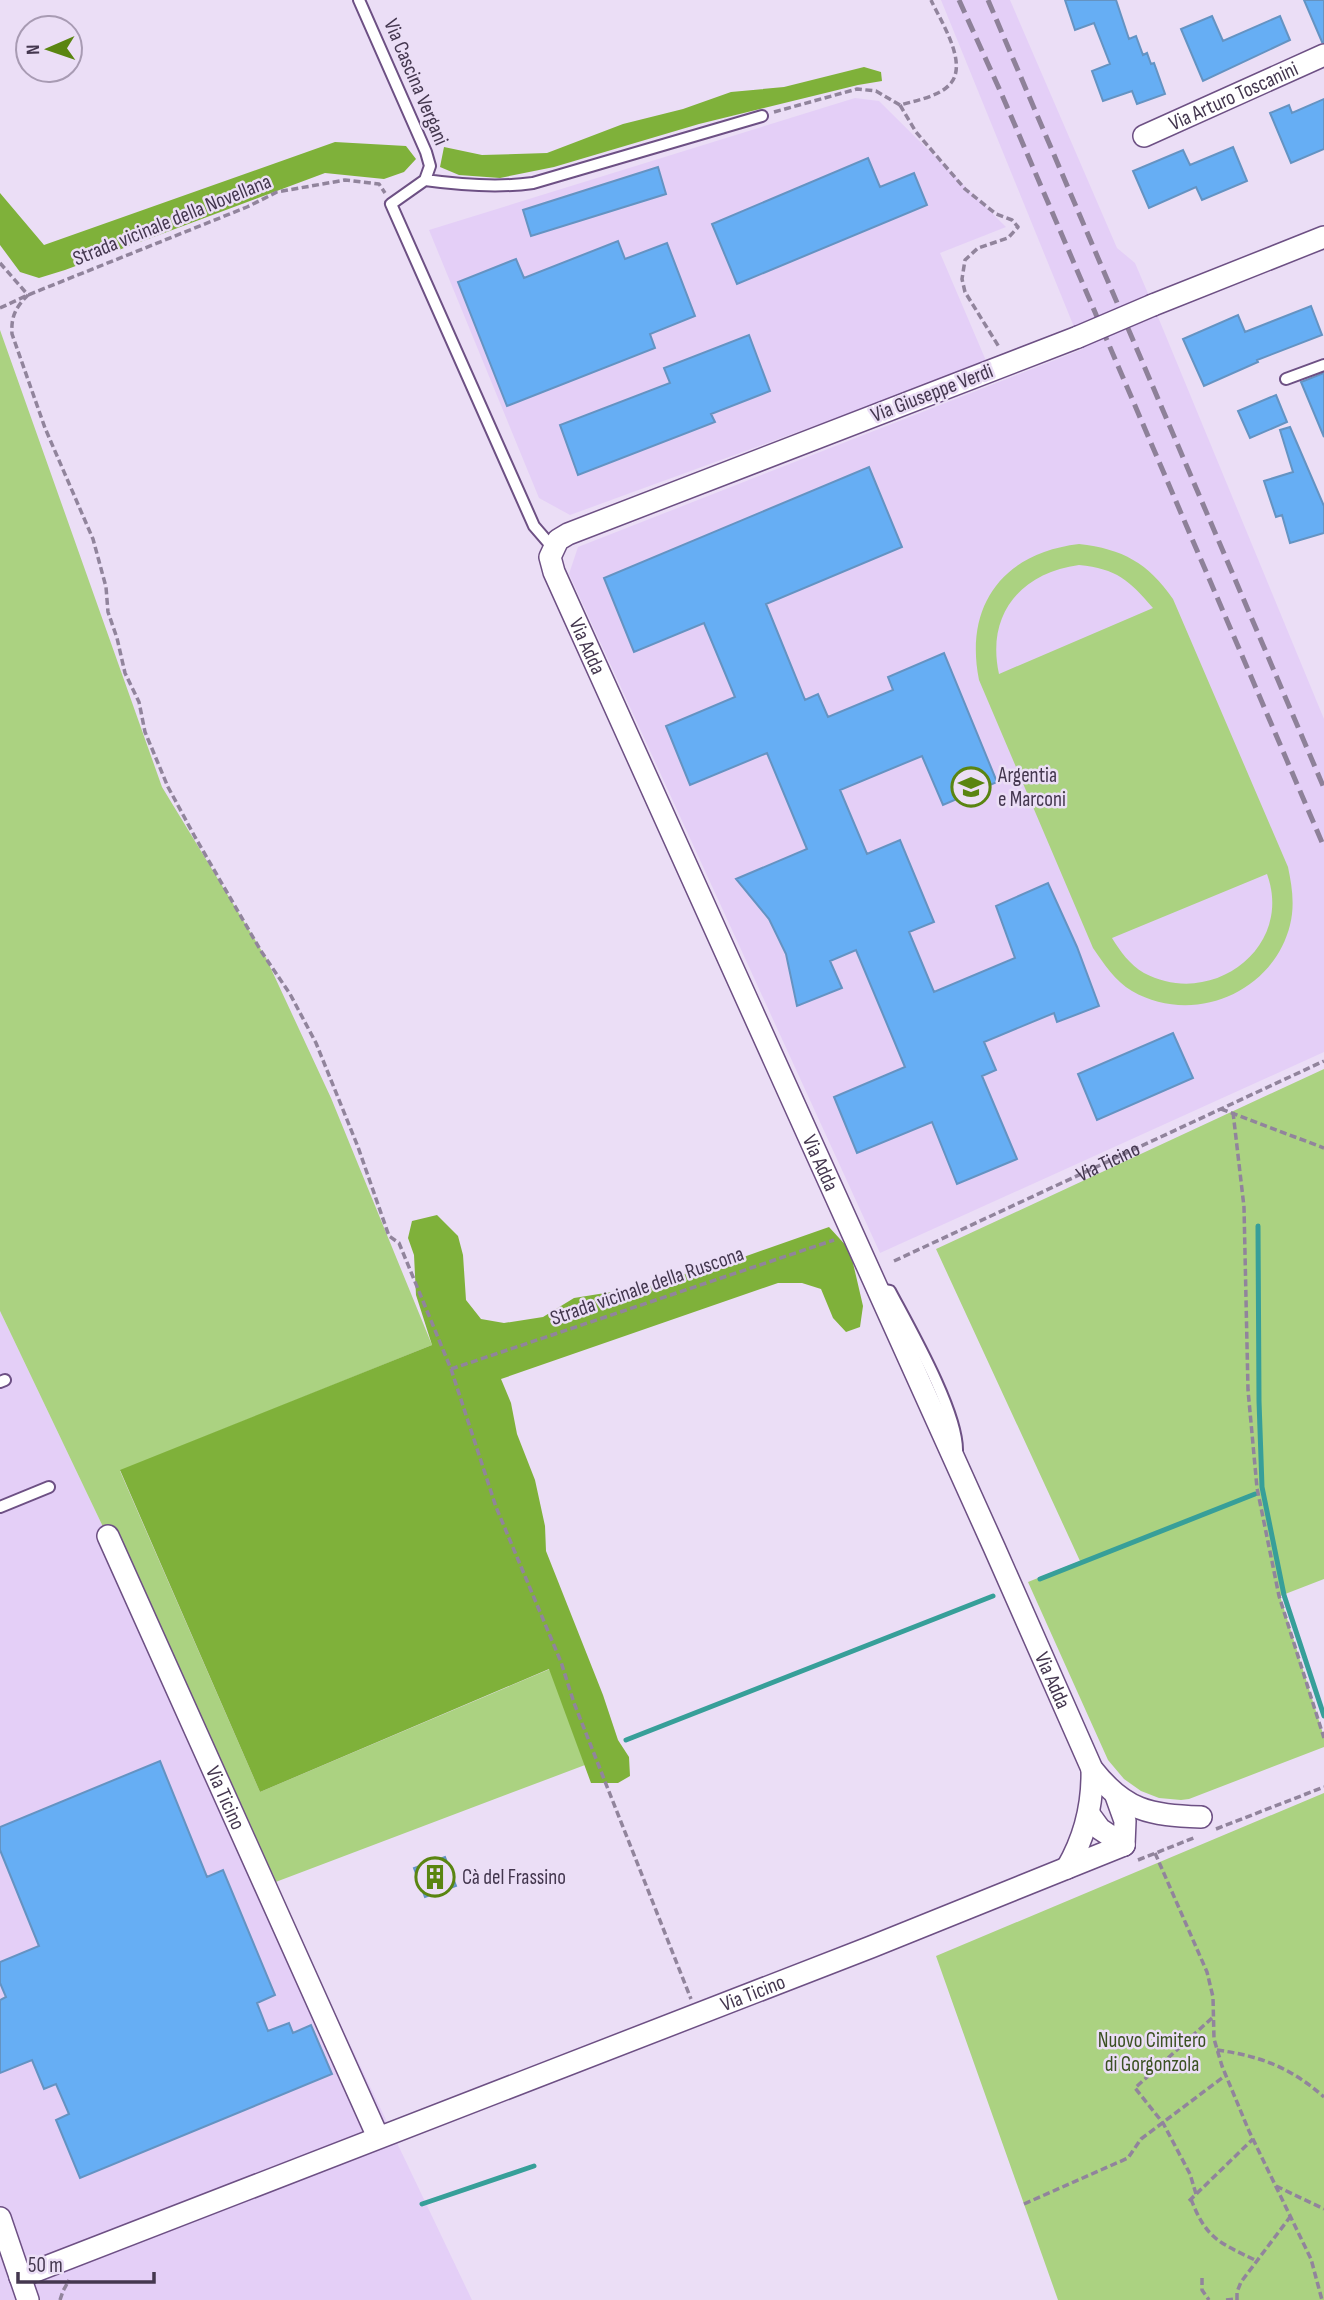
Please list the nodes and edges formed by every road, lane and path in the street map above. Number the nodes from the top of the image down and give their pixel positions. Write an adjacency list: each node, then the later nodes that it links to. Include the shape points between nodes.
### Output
1 (359, 0): 7 (lane, Via Cascina Vergani, via 426,152 430,166)
2 (931, 0): 4 (path, via 953,43 955,72 951,84 931,97)
3 (1324, 55): 6 (street, Via Arturo Toscanini)
4 (900, 105): 5 (path, via 876,91 857,89); 13 (path, via 916,132 965,189 1018,227 965,260 962,279 965,292)
5 (762, 116): 7 (lane, via 533,183 482,186)
6 (1143, 136)
7 (425, 180): 8 (lane)
8 (391, 204): 11 (path, Strada vicinale della Novellana, via 379,184 345,180 276,192); 16 (lane, Via Adda, via 534,526)
9 (1324, 237): 16 (street, Via Giuseppe Verdi, bridge, via 569,534 558,540)
10 (0, 263): 11 (path)
11 (27, 295): 12 (path, Strada vicinale della Novellana); 23 (path, via 11,320 12,334 45,428 93,539 108,612 145,732 195,837 316,1043 389,1236 399,1243)
12 (0, 308)
13 (1004, 355)
14 (1324, 365): 15 (lane)
15 (1286, 379)
16 (551, 552): 21 (street, Via Adda, via 554,572)
17 (1324, 1061): 18 (path, Via Ticino)
18 (1221, 1109): 19 (path); 22 (path, Via Ticino)
19 (1233, 1112): 20 (path); 27 (path, via 1244,1207 1248,1390 1257,1488 1279,1596)
20 (1324, 1148)
21 (852, 1233): 23 (path, Strada vicinale della Ruscona); 28 (street, Via Adda)
22 (894, 1261)
23 (451, 1369): 35 (path, via 496,1507 561,1662)
24 (49, 1487): 25 (lane)
25 (0, 1507)
26 (108, 1536): 41 (street, Via Ticino)
27 (1324, 1738)
28 (1091, 1769): 29 (street, Via Adda); 30 (street, Via Adda)
29 (1116, 1796): 31 (street, Via Adda, via 1150,1812); 32 (street, Via Adda, via 1125,1821)
30 (1088, 1814): 32 (street, via 1100,1829); 34 (street, Via Adda, via 1082,1841)
31 (1201, 1817)
32 (1124, 1845): 34 (street, Via Ticino)
33 (1155, 1853): 36 (path, via 1207,1972)
34 (1067, 1868): 35 (street, Via Ticino)
35 (696, 2014): 41 (street, Via Ticino)
36 (1213, 2017): 37 (path); 40 (path, via 1135,2086)
37 (1217, 2050): 38 (path); 39 (path, via 1250,2055 1285,2069)
38 (1226, 2075): 40 (path); 42 (path)
39 (1324, 2097)
40 (1163, 2123): 44 (path); 45 (path, via 1141,2139 1128,2158)
41 (378, 2137): 50 (street, Via Ticino)
42 (1253, 2139): 43 (path); 44 (path)
43 (1276, 2186): 46 (path); 47 (path)
44 (1196, 2194): 49 (path, via 1190,2200 1207,2232)
45 (1024, 2204)
46 (1324, 2208)
47 (1290, 2217): 49 (path); 56 (path, via 1311,2259)
48 (0, 2218): 50 (street)
49 (1257, 2261): 52 (path, via 1239,2286)
50 (20, 2277): 53 (street)
51 (1202, 2277): 54 (path, via 1202,2290)
52 (1237, 2299): 55 (path)
53 (28, 2300)
54 (1209, 2300)
55 (1226, 2300)
56 (1322, 2300)

